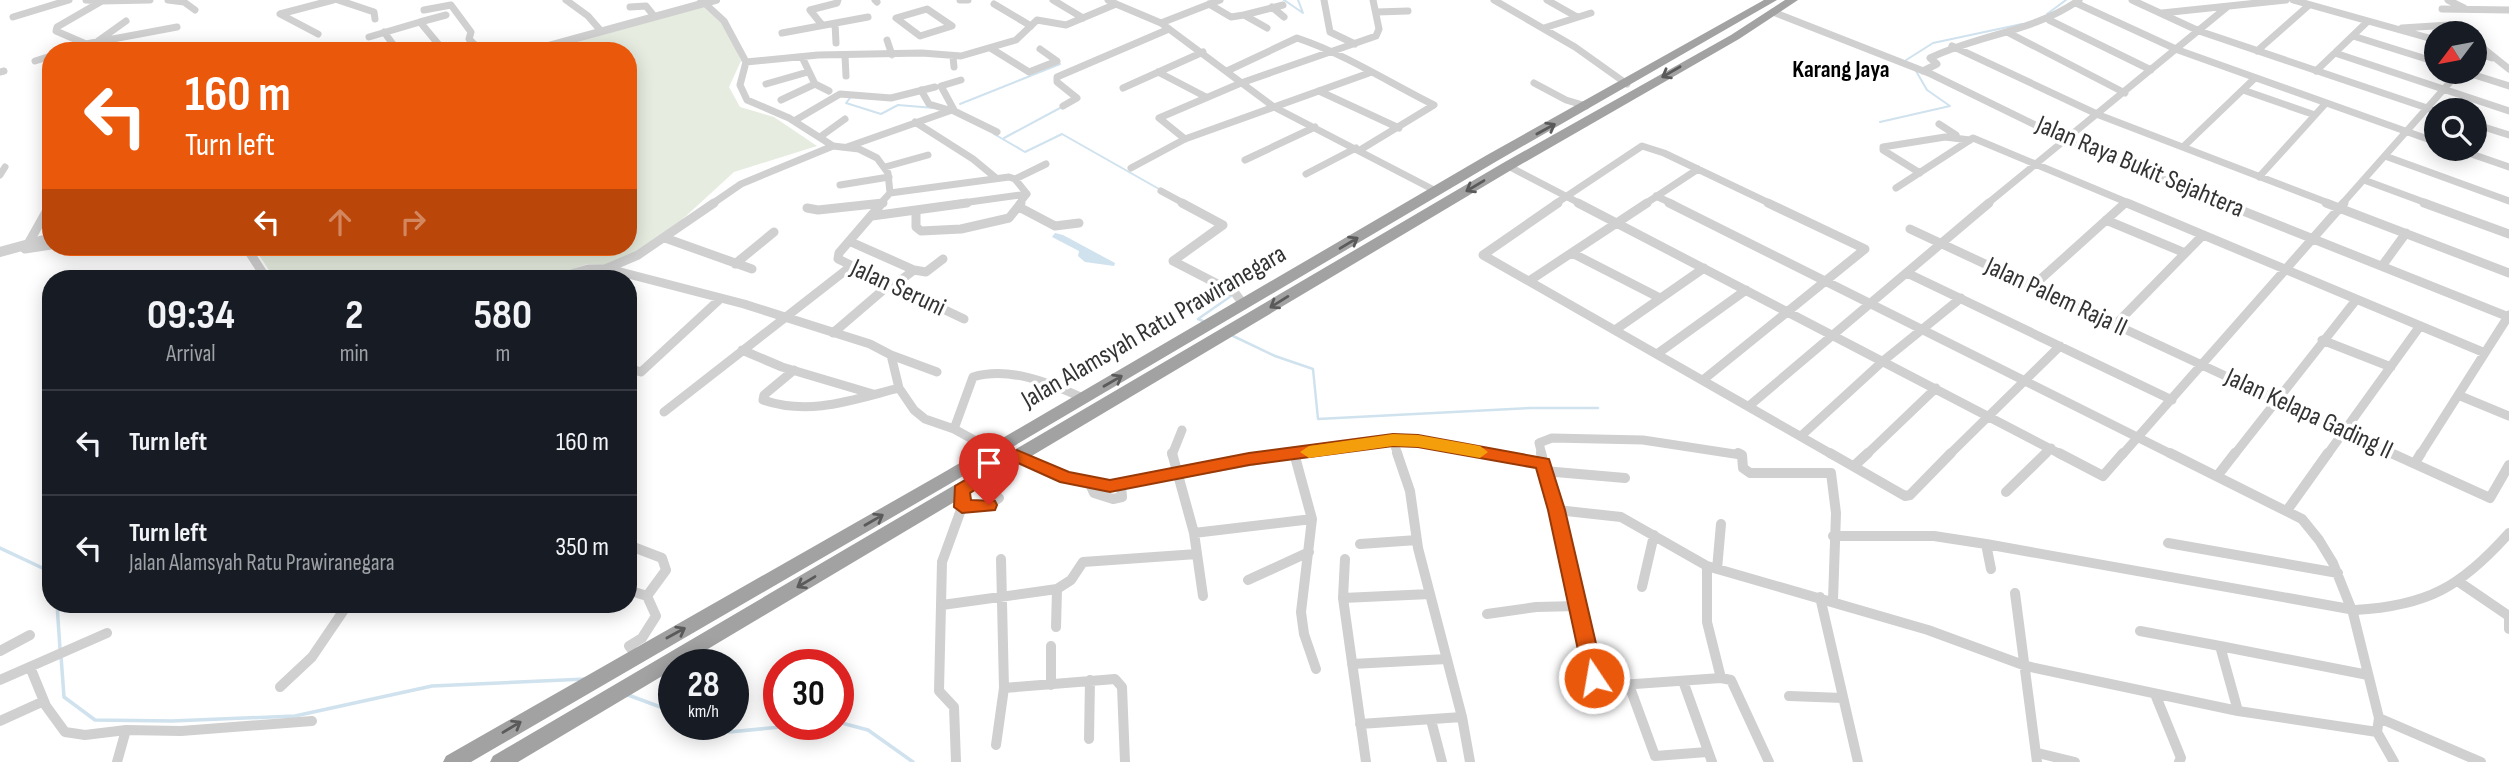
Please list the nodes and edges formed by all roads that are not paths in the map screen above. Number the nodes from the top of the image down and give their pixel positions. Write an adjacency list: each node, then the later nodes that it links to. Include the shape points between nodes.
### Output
1 (69, 0): 46 (street)
2 (86, 0): 22 (street)
3 (150, 0): 22 (street)
4 (168, 0): 36 (street, via 184,2)
5 (336, 0): 51 (street, via 374,12); 71 (street, via 280,14)
6 (566, 0): 66 (street)
7 (716, 0): 23 (street)
8 (838, 0): 58 (street, via 810,10)
9 (960, 0): 10 (street)
10 (968, 0)
11 (1053, 0): 50 (street)
12 (1220, 0): 27 (street)
13 (1324, 0): 84 (street, via 1330,32)
14 (1373, 0): 40 (street)
15 (1494, 0): 63 (street)
16 (1547, 0): 49 (street)
17 (1793, 0): 29 (highway, Jalan Alamsyah Ratu Prawiranegara)
18 (2132, 0): 42 (street)
19 (2286, 0): 33 (street)
20 (2293, 0): 30 (street)
21 (2448, 0): 35 (street)
22 (102, 1): 77 (street, via 55,29)
23 (703, 1): 45 (street); 104 (street, via 724,21)
24 (1111, 1): 50 (street); 57 (street)
25 (2078, 1): 52 (street); 88 (street)
26 (994, 4): 59 (street)
27 (1209, 4): 44 (street, via 1231,17); 57 (street)
28 (1283, 5): 32 (street)
29 (1772, 6): 107 (street, Jalan Raya Bukit Sejahtera); 126 (highway, Jalan Alamsyah Ratu Prawiranegara)
30 (2308, 6): 55 (street); 90 (street)
31 (630, 7): 45 (street, via 646,6)
32 (1272, 7): 44 (street); 48 (street)
33 (2227, 7): 42 (street); 67 (street)
34 (2442, 9): 35 (street)
35 (2466, 9): 38 (street)
36 (195, 10)
37 (424, 10): 81 (street, via 451,5 471,32)
38 (2509, 10)
39 (1408, 11): 40 (street)
40 (1377, 12): 84 (street, via 1378,34)
41 (1591, 13): 49 (street)
42 (2158, 13): 67 (street)
43 (446, 15): 54 (street)
44 (1244, 15): 62 (street)
45 (654, 16): 66 (street)
46 (13, 17)
47 (868, 17): 56 (street)
48 (1284, 17)
49 (1577, 17): 63 (street)
50 (1083, 18): 59 (street, via 1066,25 1041,19)
51 (374, 19)
52 (2049, 20): 69 (street); 108 (street)
53 (126, 21): 78 (street)
54 (420, 22): 68 (street); 80 (street)
55 (2367, 22): 64 (street); 73 (street)
56 (835, 23): 58 (street); 83 (street)
57 (1161, 23): 65 (street)
58 (822, 25): 70 (street)
59 (1031, 26): 86 (street, via 1016,40)
60 (2424, 26): 64 (street)
61 (177, 27): 78 (street)
62 (1267, 28)
63 (1544, 28): 126 (street)
64 (2393, 28): 75 (street)
65 (1169, 29): 92 (street); 137 (street, via 1057,77 1077,98)
66 (601, 31): 82 (street)
67 (2199, 31): 88 (street); 90 (street)
68 (384, 32): 74 (street); 79 (street)
69 (2007, 32): 85 (street); 132 (street)
70 (782, 33)
71 (318, 34)
72 (920, 36): 72 (street, via 896,16 924,9 952,26); 93 (street)
73 (2353, 36): 94 (street); 100 (street)
74 (369, 37)
75 (2424, 37)
76 (887, 40): 96 (street)
77 (82, 42)
78 (96, 42)
79 (391, 42)
80 (435, 42)
81 (472, 42)
82 (562, 42)
83 (836, 43)
84 (1355, 44): 89 (street)
85 (1952, 46): 107 (street, via 1930,58 1937,64); 144 (street)
86 (992, 49): 87 (street, via 1029,72 1057,61); 99 (street)
87 (1040, 49)
88 (2179, 50): 108 (street); 115 (street)
89 (1335, 51): 109 (street, via 1293,38); 113 (street); 118 (street)
90 (2257, 51): 110 (street)
91 (2487, 51): 102 (street)
92 (1203, 52): 109 (street); 112 (street)
93 (931, 53): 96 (street); 99 (street)
94 (2335, 53): 110 (street); 127 (street)
95 (845, 55): 96 (street); 98 (street); 114 (street)
96 (892, 55)
97 (2487, 56): 102 (street)
98 (802, 57): 104 (street); 111 (street)
99 (953, 57): 105 (street)
100 (2424, 58)
101 (42, 59): 103 (street)
102 (2497, 59): 106 (street)
103 (36, 61)
104 (746, 62): 147 (street, via 740,85 743,96 753,105)
105 (954, 67)
106 (2509, 69)
107 (1921, 70): 160 (street, Jalan Raya Bukit Sejahtera)
108 (2151, 70): 132 (street)
109 (1227, 71): 118 (street)
110 (2316, 71): 140 (street)
111 (808, 72): 120 (street); 121 (street)
112 (1158, 72): 125 (street); 133 (street)
113 (1368, 73): 131 (street); 151 (street, via 1434,106)
114 (846, 76)
115 (2255, 78): 129 (street); 136 (street)
116 (2487, 79): 124 (street)
117 (961, 80): 141 (street, via 942,86)
118 (1241, 83): 133 (street); 139 (street)
119 (1534, 83): 138 (street, via 1569,103)
120 (766, 84)
121 (815, 84): 130 (street); 135 (street)
122 (2448, 84): 127 (street)
123 (935, 86): 128 (street)
124 (2509, 86)
125 (1123, 88)
126 (1624, 89): 138 (highway, Jalan Alamsyah Ratu Prawiranegara); 172 (highway, Jalan Alamsyah Ratu Prawiranegara)
127 (2444, 89): 134 (street); 143 (street)
128 (921, 90): 141 (street, via 929,104); 147 (street, via 891,98 840,94)
129 (2243, 90): 145 (street); 164 (street)
130 (829, 91)
131 (1319, 91): 139 (street); 151 (street)
132 (2125, 93): 144 (street)
133 (1206, 97): 159 (street, via 1159,118)
134 (2436, 98)
135 (781, 100)
136 (2326, 103): 145 (street); 153 (street)
137 (1063, 106)
138 (1586, 106): 189 (highway, Jalan Alamsyah Ratu Prawiranegara, one-way to 138)
139 (1274, 107): 150 (street); 159 (street)
140 (2424, 107)
141 (948, 111): 148 (street); 154 (street)
142 (2424, 111): 153 (street)
143 (2509, 111)
144 (2099, 115): 160 (street); 164 (street)
145 (2315, 115): 182 (street)
146 (845, 119): 156 (street)
147 (794, 121): 156 (street)
148 (915, 122): 163 (street); 183 (street)
149 (1939, 124): 158 (street)
150 (1315, 127): 165 (street); 169 (street)
151 (1399, 128): 165 (street)
152 (2487, 128): 155 (street)
153 (2407, 131): 157 (street); 167 (street)
154 (997, 132)
155 (2509, 135)
156 (820, 137): 162 (street)
157 (2424, 137)
158 (1960, 138): 161 (street); 178 (street, via 1883,147)
159 (1185, 139): 176 (street)
160 (2064, 139): 171 (street); 212 (street, Jalan Raya Bukit Sejahtera)
161 (1970, 140): 171 (street); 178 (street)
162 (833, 146): 163 (street); 211 (street, via 741,184)
163 (847, 147): 174 (street, via 867,153)
164 (2183, 148): 182 (street)
165 (1358, 149): 179 (street); 189 (street)
166 (928, 155): 174 (street)
167 (2385, 156): 185 (street); 194 (street)
168 (2487, 159): 175 (street)
169 (1245, 160)
170 (1046, 164): 184 (street)
171 (2033, 165): 196 (street); 215 (street)
172 (1508, 166): 192 (street); 256 (highway, Jalan Alamsyah Ratu Prawiranegara, one-way to 256, via 1245,323)
173 (5, 167): 180 (street)
174 (885, 167): 181 (street)
175 (2509, 167)
176 (1131, 168)
177 (1698, 169): 192 (street, via 1642,146); 193 (street); 239 (street, via 1865,249)
178 (1920, 173): 187 (street)
179 (1306, 174)
180 (0, 175)
181 (889, 177): 186 (street); 190 (street)
182 (2259, 177): 199 (street)
183 (996, 178): 184 (street); 190 (street)
184 (1016, 179): 191 (street)
185 (2364, 180): 199 (street); 209 (street)
186 (840, 185)
187 (1896, 188)
188 (1161, 191): 248 (street, via 1223,225 1174,261 1235,293)
189 (1436, 191): 248 (highway, Jalan Alamsyah Ratu Prawiranegara, one-way to 189)
190 (890, 193): 195 (street, Jalan Seruni)
191 (1027, 194): 197 (street); 200 (street)
192 (1565, 196): 204 (street); 238 (street, via 1482,253)
193 (1656, 196): 204 (street); 239 (street)
194 (2509, 201)
195 (883, 203): 198 (street); 201 (street, Jalan Seruni)
196 (2124, 204): 203 (street); 210 (street)
197 (1019, 206): 200 (street, via 998,222 944,231 918,229); 205 (street, via 1059,228)
198 (807, 208)
199 (2339, 208): 208 (street); 212 (street)
200 (916, 211): 201 (street)
201 (872, 216): 214 (street, Jalan Seruni)
202 (42, 219): 216 (street)
203 (2106, 220): 221 (street); 241 (street)
204 (1619, 222): 220 (street); 229 (street)
205 (1079, 223)
206 (1910, 229): 215 (street, Jalan Palem Raja II)
207 (774, 232): 225 (street)
208 (2406, 233): 226 (street); 236 (street)
209 (2509, 234)
210 (2202, 236): 221 (street); 234 (street)
211 (665, 238): 222 (street); 225 (street)
212 (2312, 238): 226 (street, Jalan Raya Bukit Sejahtera); 234 (street)
213 (42, 240): 216 (street)
214 (851, 242): 227 (street, Jalan Seruni, via 836,257); 233 (street)
215 (1941, 243): 235 (street); 241 (street, Jalan Palem Raja II)
216 (28, 244): 218 (street)
217 (42, 246): 218 (street)
218 (11, 250): 219 (street)
219 (0, 252)
220 (1572, 253): 238 (street); 243 (street)
221 (2185, 253): 253 (street)
222 (637, 254)
223 (632, 256): 230 (street)
224 (943, 259): 233 (street, via 926,272)
225 (735, 264): 228 (street)
226 (2382, 266): 250 (street, Jalan Raya Bukit Sejahtera)
227 (850, 267): 240 (street, Jalan Seruni); 251 (street)
228 (752, 268)
229 (1704, 268): 242 (street); 243 (street)
230 (609, 269): 231 (street); 232 (street)
231 (585, 270)
232 (613, 270)
233 (914, 270): 240 (street)
234 (2285, 270): 246 (street); 267 (street)
235 (1907, 273): 244 (street); 247 (street)
236 (2509, 273)
237 (637, 277): 245 (street)
238 (1529, 281): 255 (street)
239 (1826, 282): 247 (street); 249 (street)
240 (891, 286): 252 (street, Jalan Seruni); 258 (street)
241 (2034, 286): 253 (street, Jalan Palem Raja II)
242 (1746, 290): 249 (street); 264 (street)
243 (1658, 298): 255 (street)
244 (1961, 298): 257 (street); 261 (street)
245 (720, 299): 251 (street); 270 (street, via 641,372)
246 (2356, 300): 254 (street); 260 (street)
247 (1870, 304): 257 (street); 259 (street)
248 (1244, 305): 256 (highway, Jalan Alamsyah Ratu Prawiranegara, via 1227,316)
249 (1788, 312): 259 (street); 272 (street)
250 (2509, 316): 263 (street)
251 (784, 317): 258 (street); 262 (street)
252 (964, 319)
253 (2116, 324): 267 (street, Jalan Palem Raja II)
254 (2420, 326): 263 (street); 268 (street)
255 (1615, 330): 264 (street)
256 (1216, 331): 278 (highway, Jalan Alamsyah Ratu Prawiranegara, one-way to 256); 294 (highway, Jalan Alamsyah Ratu Prawiranegara)
257 (1924, 331): 266 (street); 273 (street)
258 (833, 333): 265 (street)
259 (1834, 335): 266 (street); 281 (street)
260 (2322, 340): 268 (street); 279 (street)
261 (2060, 346): 273 (street); 280 (street)
262 (743, 350): 269 (street); 282 (street)
263 (2485, 353): 277 (street)
264 (1657, 354): 272 (street)
265 (891, 355): 271 (street); 274 (street)
266 (1884, 361): 275 (street); 288 (street)
267 (2203, 364): 279 (street, Jalan Kelapa Gading II); 280 (street)
268 (2391, 367): 287 (street)
269 (794, 370): 276 (street); 276 (street, via 763,400 804,410 823,409)
270 (637, 371)
271 (937, 372)
272 (1703, 380): 281 (street)
273 (2025, 380): 283 (street); 289 (street)
274 (899, 388): 276 (street); 285 (street, via 925,419)
275 (1936, 388): 283 (street); 297 (street)
276 (873, 394)
277 (2458, 395): 284 (street); 295 (street)
278 (1083, 398): 285 (street, via 1064,388 1014,376 982,374 974,377); 292 (highway, Jalan Alamsyah Ratu Prawiranegara)
279 (2277, 399): 287 (street, Jalan Kelapa Gading II); 300 (street)
280 (2172, 400): 289 (street)
281 (1749, 406): 288 (street)
282 (664, 412)
283 (1988, 415): 291 (street); 297 (street, via 1908,496)
284 (2509, 416)
285 (954, 429): 292 (street)
286 (1182, 430): 299 (street, via 1172,454)
287 (2345, 430): 295 (street, Jalan Kelapa Gading II); 305 (street)
288 (1801, 436): 297 (street)
289 (2141, 436): 291 (street, via 2106,475); 300 (street)
290 (1393, 440): 293 (street); 298 (street); 313 (street, via 1410,491)
291 (2051, 448): 302 (street)
292 (994, 451): 352 (highway, Jalan Alamsyah Ratu Prawiranegara, one-way to 292)
293 (1294, 453): 299 (street); 307 (street)
294 (1017, 456): 299 (street, via 1089,482 1094,493 1114,499 1122,497 1121,485); 303 (highway, Jalan Alamsyah Ratu Prawiranegara)
295 (2415, 463): 296 (street, Jalan Kelapa Gading II, via 2490,498)
296 (2509, 465)
297 (1854, 466)
298 (1543, 467): 301 (street); 306 (street); 312 (street, via 1539,443 1546,439 1643,440 1739,453 1743,468 1750,472 1827,472 1834,477 1837,497)
299 (1178, 474): 309 (street)
300 (2218, 475): 305 (street)
301 (1625, 478)
302 (2006, 492)
303 (962, 498): 304 (street, via 989,505); 338 (street, via 942,562); 386 (highway, Jalan Alamsyah Ratu Prawiranegara, one-way to 386)
304 (999, 498)
305 (2288, 509): 324 (street, via 2306,523)
306 (1556, 510): 311 (street, via 1620,517); 339 (street)
307 (1312, 519): 309 (street); 318 (street)
308 (1721, 524): 322 (street)
309 (1194, 533): 319 (street)
310 (2509, 533): 326 (street)
311 (1654, 535): 322 (street); 327 (street)
312 (1833, 536): 316 (street, via 1934,536); 337 (street)
313 (1417, 540): 315 (street); 331 (street)
314 (2168, 543): 324 (street)
315 (1360, 544)
316 (1986, 544): 323 (street); 340 (street)
317 (637, 548): 332 (street, via 665,563 666,570)
318 (1309, 552): 325 (street); 357 (street, via 1301,612)
319 (1198, 554): 328 (street, via 1083,562 1071,580); 334 (street)
320 (1001, 559): 333 (street)
321 (1345, 559): 336 (street)
322 (1712, 567): 335 (street); 359 (street, via 1704,611)
323 (1991, 569)
324 (2337, 573): 340 (street)
325 (1248, 580)
326 (2459, 582): 340 (street, via 2421,603); 343 (street)
327 (1642, 587)
328 (1057, 589): 333 (street); 344 (street)
329 (637, 593): 332 (street)
330 (2015, 593): 356 (street)
331 (1430, 594): 336 (street); 353 (street)
332 (647, 596): 352 (street, via 656,615 642,638 629,646)
333 (1002, 596): 338 (street); 366 (street)
334 (1203, 596)
335 (1821, 597): 337 (street); 369 (street)
336 (1343, 598): 354 (street)
337 (1833, 600): 356 (street)
338 (942, 605): 387 (street, via 939,691 954,707)
339 (1578, 606): 342 (street); 364 (street, via 1594,678 1606,686)
340 (2354, 610): 358 (street)
341 (342, 613): 365 (street, via 312,657)
342 (1487, 614)
343 (2509, 618): 345 (street)
344 (1056, 627)
345 (2509, 629)
346 (2140, 631): 350 (street)
347 (107, 633): 355 (street)
348 (30, 635): 351 (street)
349 (1051, 646): 363 (street)
350 (2220, 646): 358 (street); 371 (street)
351 (0, 651)
352 (636, 655): 385 (highway, Jalan Alamsyah Ratu Prawiranegara, one-way to 352)
353 (1447, 659): 354 (street); 372 (street)
354 (1352, 664): 377 (street)
355 (32, 666): 360 (street); 370 (street)
356 (2026, 666): 367 (street); 383 (street)
357 (1316, 669)
358 (2368, 675): 373 (street)
359 (1721, 677): 362 (street); 392 (street, via 1734,682)
360 (0, 680)
361 (1090, 680): 363 (street); 380 (street); 388 (street, via 1115,679 1122,687)
362 (1683, 681): 364 (street); 382 (street)
363 (1051, 685): 366 (street)
364 (1629, 685): 382 (street, via 1655,756)
365 (280, 687)
366 (1004, 688): 381 (street)
367 (2155, 694): 371 (street); 395 (street)
368 (1789, 696): 369 (street)
369 (1843, 698): 393 (street)
370 (44, 701): 375 (street); 378 (street, via 67,733)
371 (2238, 710): 379 (street)
372 (1462, 717): 374 (street); 391 (street)
373 (2379, 718): 379 (street); 397 (street)
374 (1431, 720): 377 (street); 390 (street)
375 (0, 721)
376 (312, 721): 378 (street, via 181,731)
377 (1360, 724): 389 (street)
378 (126, 730): 384 (street)
379 (2377, 732): 396 (street)
380 (1089, 739)
381 (996, 745)
382 (1709, 757)
383 (2037, 758): 394 (street)
384 (117, 762)
385 (453, 762)
386 (500, 762)
387 (956, 762)
388 (1125, 762)
389 (1366, 762)
390 (1442, 762)
391 (1469, 762)
392 (1769, 762)
393 (1858, 762)
394 (2075, 762)
395 (2179, 762)
396 (2394, 762)
397 (2481, 762)

